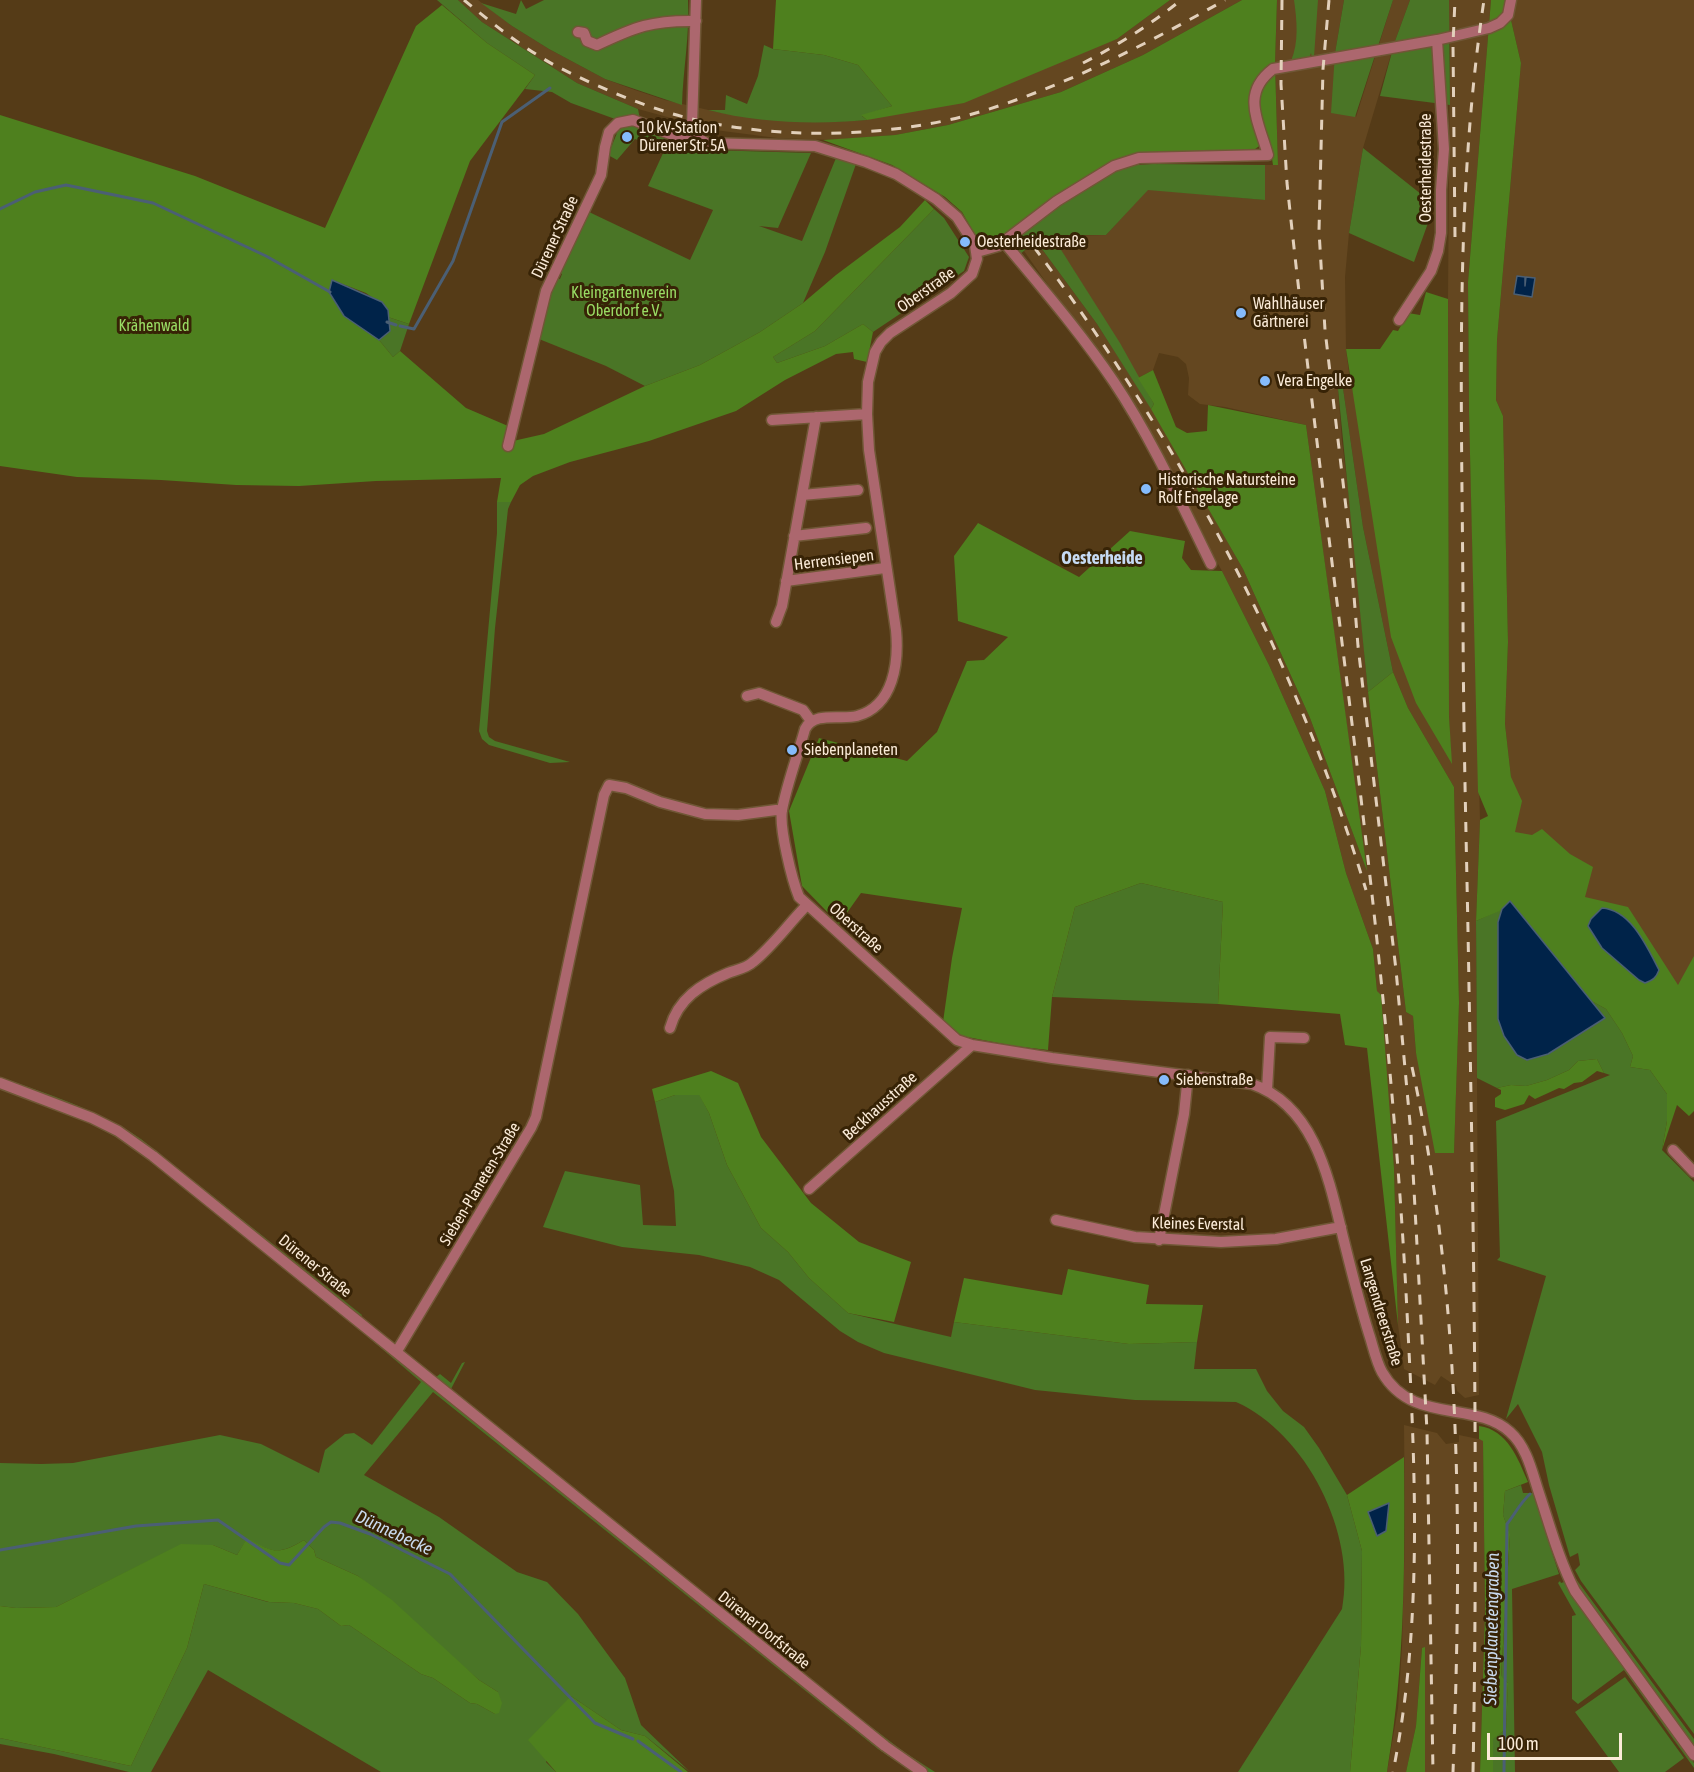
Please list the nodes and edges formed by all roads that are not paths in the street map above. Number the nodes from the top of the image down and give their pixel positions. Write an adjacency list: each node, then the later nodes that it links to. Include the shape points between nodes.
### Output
1 (696, 0): 3 (street)
2 (1511, 0): 5 (street, via 1508,15 1500,23)
3 (696, 21): 4 (street, via 647,24 597,45); 6 (street, via 692,126)
4 (578, 32)
5 (1437, 40): 7 (street, via 1273,69 1255,89 1253,103 1268,155 1139,158 1113,166 1057,201); 9 (street, Oesterheidestraße, via 1444,149 1442,227 1431,271)
6 (695, 136): 8 (street, via 706,143 815,146 879,167 923,190 952,212); 13 (street, Dürener Straße, via 681,138 633,120 618,123 609,132 601,175 546,291)
7 (1004, 242): 8 (street); 18 (street, via 1066,316 1114,383)
8 (977, 252): 10 (street, Oberstraße, via 975,270 962,285 881,342 868,382)
9 (1399, 320)
10 (867, 414): 11 (street); 14 (street, Oberstraße)
11 (816, 417): 12 (street); 15 (street, Herrensiepen)
12 (772, 420)
13 (508, 446)
14 (865, 488): 15 (street); 19 (street, Oberstraße)
15 (802, 495): 17 (street, Herrensiepen)
16 (866, 528): 17 (street, Herrensiepen)
17 (794, 536): 20 (street, Herrensiepen)
18 (1211, 564)
19 (885, 568): 20 (street, Herrensiepen); 23 (street, Oberstraße, via 898,650 891,683 868,712)
20 (786, 581): 21 (street, Herrensiepen)
21 (776, 622)
22 (747, 696): 23 (street, via 759,693 803,710)
23 (811, 721): 24 (street, Oberstraße, via 805,729)
24 (782, 811): 25 (street, Oberstraße, via 795,887); 39 (street, Sieben-Planeten-Straße, via 705,814 609,786 570,948 536,1117)
25 (807, 904): 26 (street, via 752,964 689,995); 28 (street, Oberstraße, via 944,1030)
26 (670, 1028)
27 (1304, 1038): 32 (street, via 1270,1037)
28 (972, 1045): 29 (street, Oberstraße); 35 (street, Beckhausstraße)
29 (1052, 1058): 30 (street, Langendreerstraße)
30 (1188, 1075): 32 (street, Langendreerstraße, via 1245,1082); 38 (street)
31 (0, 1083): 39 (street, Dürener Straße, via 118,1131)
32 (1267, 1090): 37 (street, Langendreerstraße, via 1298,1116 1315,1144)
33 (1673, 1150): 34 (street)
34 (1694, 1172)
35 (809, 1189)
36 (1056, 1220): 38 (street, Kleines Everstal)
37 (1341, 1227): 38 (street, Kleines Everstal, via 1276,1239); 41 (street, Langendreerstraße, via 1382,1373 1406,1398 1492,1421 1517,1439 1575,1591)
38 (1159, 1240)
39 (398, 1352): 40 (street, Dürener Straße)
40 (589, 1509): 42 (street, Dürener Dorfstraße)
41 (1694, 1755)
42 (922, 1772)

